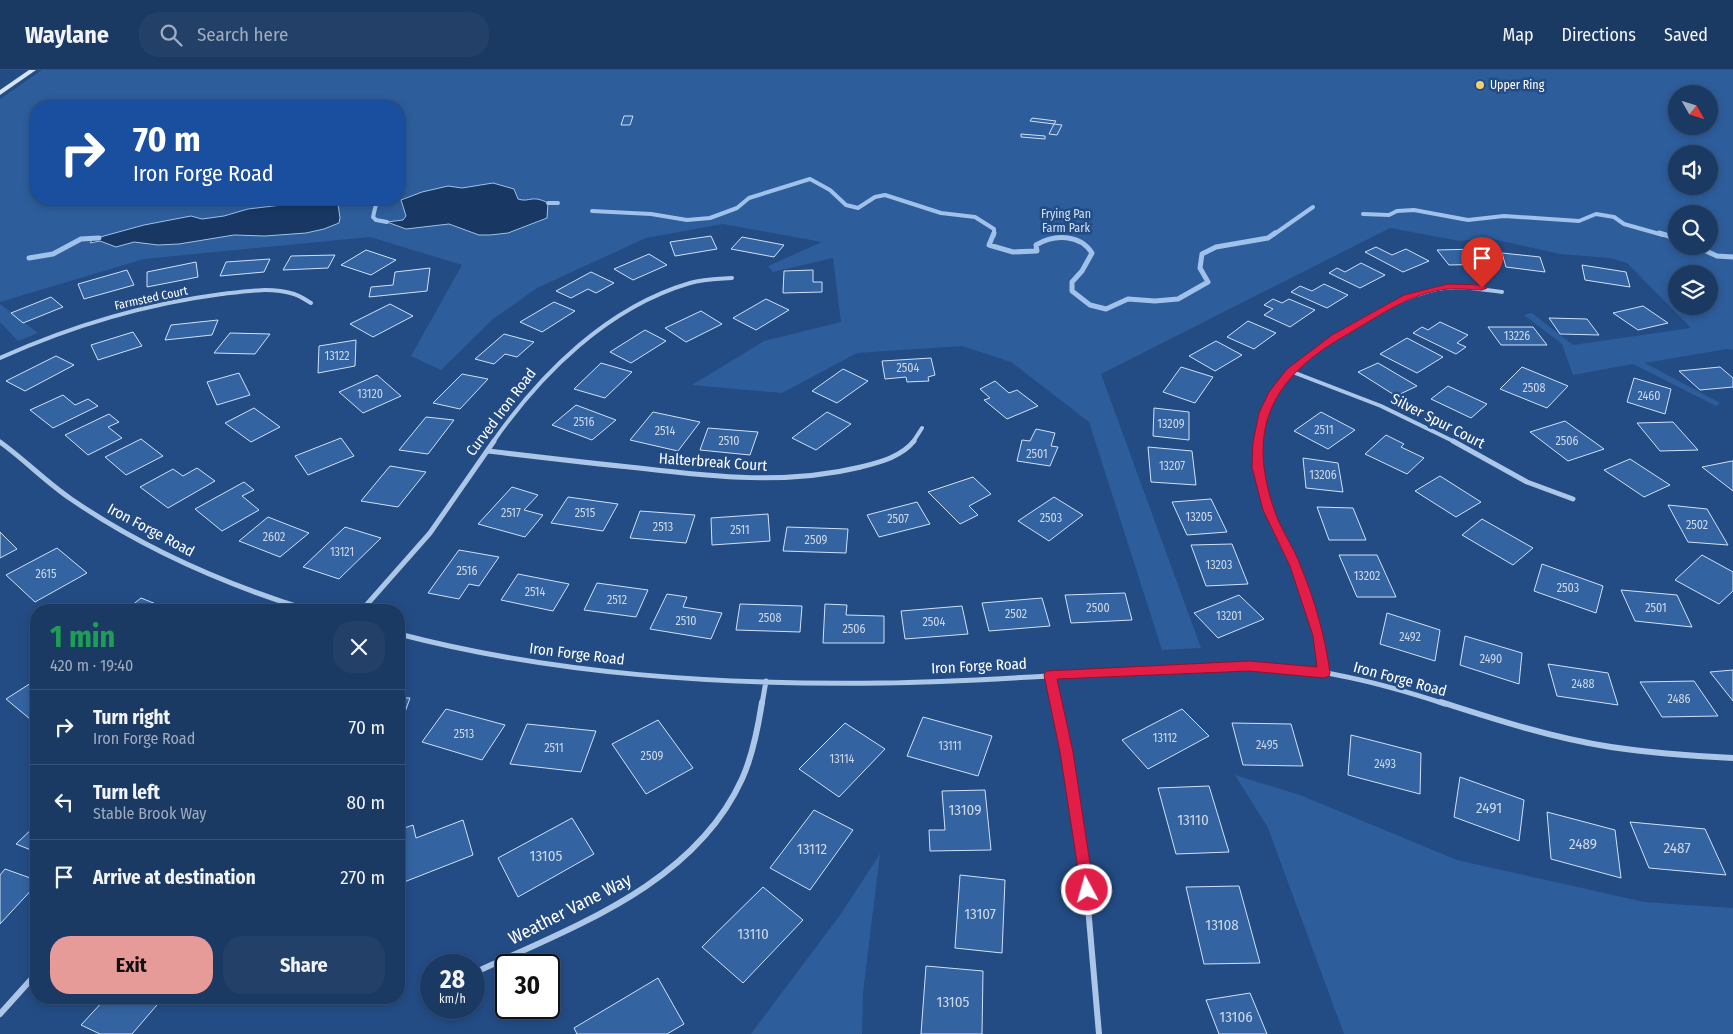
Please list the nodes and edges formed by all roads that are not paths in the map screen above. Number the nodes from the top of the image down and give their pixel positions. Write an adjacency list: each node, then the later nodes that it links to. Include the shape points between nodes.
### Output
1 (33, 70): 2 (main road)
2 (0, 93)
3 (732, 278): 10 (street, Curved Iron Road, via 704,280 678,287 609,324 547,374)
4 (1502, 292): 7 (street, via 1448,286 1407,297 1335,337)
5 (311, 303): 6 (street, Farmsted Court, via 294,294 270,291 186,300 87,324)
6 (0, 358)
7 (1290, 371): 11 (street, Silver Spur Court, via 1381,406 1454,441 1527,482); 15 (street, via 1274,392 1264,413 1257,467 1268,510 1296,566 1319,636)
8 (922, 428): 10 (street, Halterbreak Court, via 909,447 884,461 831,474 778,479 712,477)
9 (1, 443): 12 (street, Iron Forge Road, via 72,500 136,539 210,575)
10 (488, 451): 13 (street, Curved Iron Road, via 439,521)
11 (1572, 499)
12 (291, 604)
13 (367, 604)
14 (405, 636): 17 (street, Iron Forge Road, via 520,660 662,677)
15 (1324, 673): 16 (street, Iron Forge Road, via 1249,666); 18 (street, Iron Forge Road, via 1388,686 1555,736 1665,754)
16 (1050, 675): 17 (street, Iron Forge Road, via 883,683); 22 (street, via 1085,872)
17 (766, 682): 19 (street, Weather Vane Way, via 753,747 736,790 708,832 683,858 620,904)
18 (1733, 758)
19 (485, 968)
20 (30, 981): 21 (street)
21 (0, 1014)
22 (1099, 1034)

